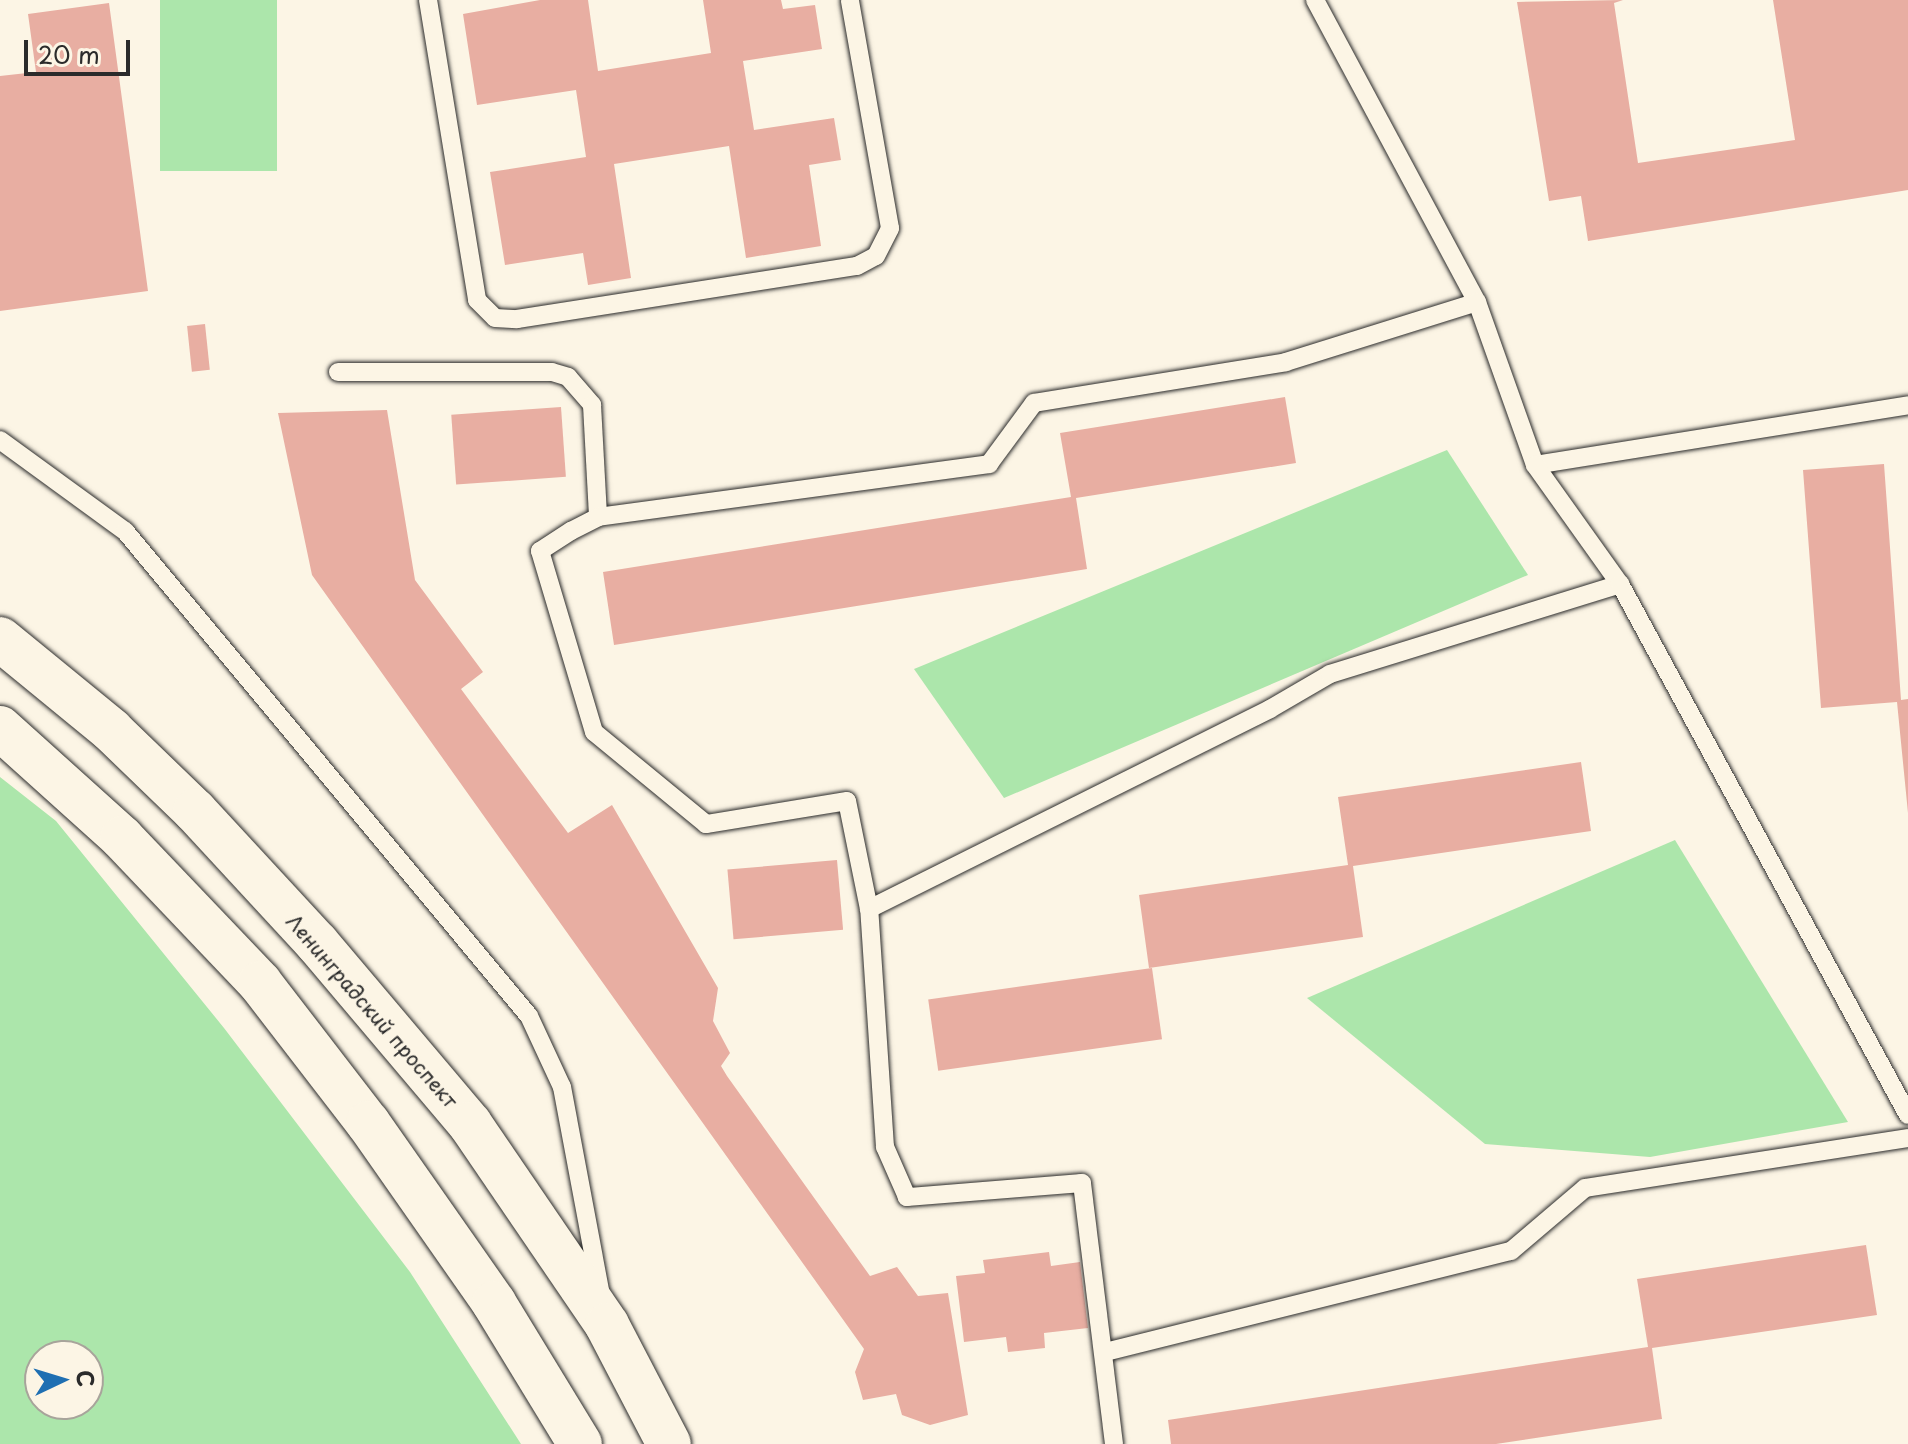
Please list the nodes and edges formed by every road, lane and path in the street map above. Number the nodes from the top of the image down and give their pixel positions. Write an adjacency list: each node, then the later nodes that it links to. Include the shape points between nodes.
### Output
1 (428, 0): 2 (lane, via 477,300 495,318 517,319 857,266 876,256 890,228)
2 (850, 0)
3 (1315, 0): 4 (lane)
4 (1477, 302): 8 (lane); 9 (lane, via 1286,362 1034,403 989,464)
5 (338, 372): 9 (lane, via 552,372 568,377 592,405)
6 (1908, 405): 8 (lane)
7 (0, 440): 16 (lane, via 125,531 529,1016 562,1087)
8 (1535, 465): 10 (lane)
9 (598, 517): 13 (lane, via 540,551 594,732 706,824 847,801)
10 (1620, 584): 13 (lane, via 1330,674); 14 (lane)
11 (0, 639): 16 (main road, Ленинградский проспект, via 111,730 195,811 317,943 470,1124)
12 (0, 728): 18 (main road, via 122,838 260,983 368,1123 494,1303)
13 (869, 909): 17 (lane, via 885,1147 907,1197 1082,1183)
14 (1908, 1115)
15 (1908, 1138): 17 (lane, via 1585,1188 1511,1251)
16 (607, 1325): 19 (main road, Ленинградский проспект)
17 (1105, 1352): 20 (lane)
18 (580, 1444)
19 (669, 1444)
20 (1114, 1444)

